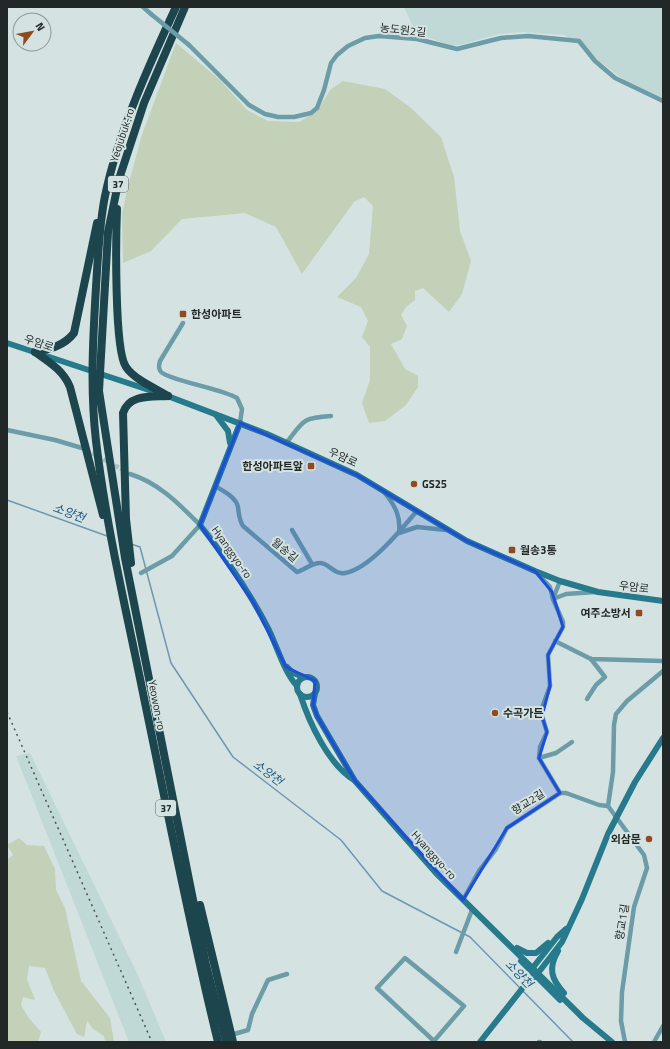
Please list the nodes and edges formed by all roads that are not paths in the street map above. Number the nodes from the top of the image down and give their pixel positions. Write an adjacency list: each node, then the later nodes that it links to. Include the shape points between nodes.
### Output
1 (143, 7): 4 (street, 농도원2길, bridge, via 189,45 249,105 265,114 278,117 311,113 317,108 331,63 337,55 357,41 379,36 417,39 457,49 501,38 528,36 579,41 595,61 615,78)
2 (176, 7): 6 (highway, Yeojubuk-ro / 37, via 134,106 115,158)
3 (185, 7): 5 (highway, Yeojubuk-ro / 37, via 144,103)
4 (663, 101)
5 (119, 179): 11 (highway, Yeojubuk-ro / 37, via 108,232); 12 (highway, via 116,233 118,317 123,360 128,370)
6 (105, 197): 9 (highway, via 97,223 74,333 69,340 55,348); 10 (highway, Yeojubuk-ro / 37)
7 (183, 324): 15 (street, via 160,361 160,371 237,398 242,409)
8 (7, 343): 9 (street, 우암로)
9 (35, 352): 10 (street, 우암로); 24 (highway, via 60,371 70,386)
10 (91, 371): 11 (street, 우암로); 24 (highway, 37, via 96,440)
11 (100, 373): 12 (street, 우암로); 25 (highway, Yeowon-ro / 37, via 98,391)
12 (168, 396): 13 (street, 우암로); 25 (highway, via 135,399 127,405 123,413)
13 (215, 413): 15 (street, 우암로); 19 (street, via 228,431)
14 (331, 416): 17 (street, via 309,418)
15 (240, 423): 17 (street, 우암로); 19 (street, Hyanggyo-ro)
16 (7, 430): 18 (street)
17 (286, 442): 22 (street, 우암로)
18 (82, 448)
19 (229, 448): 21 (street, Hyanggyo-ro)
20 (130, 474): 26 (street, via 157,486)
21 (215, 486): 26 (street, Hyanggyo-ro); 30 (street, 월송길, via 234,499 244,526 297,572)
22 (383, 490): 23 (street, 우암로); 29 (street, via 398,512)
23 (416, 512): 28 (street, 우암로); 29 (street, 월송길)
24 (106, 516): 66 (highway, Yeowon-ro / 37, via 197,958)
25 (122, 519): 64 (highway, Yeowon-ro / 37, via 129,575 206,965)
26 (200, 525): 32 (street, via 167,559); 40 (street, Hyanggyo-ro, via 254,602)
27 (292, 530): 30 (street)
28 (446, 530): 29 (street, via 417,527); 31 (street, 우암로)
29 (399, 533): 30 (street, 월송길, via 369,560 349,572 343,574 324,564)
30 (312, 564)
31 (535, 571): 33 (street, 우암로); 35 (street, via 550,587)
32 (141, 573)
33 (560, 581): 34 (street, 우암로); 35 (street)
34 (598, 592): 35 (street, via 566,594); 36 (street, 우암로)
35 (553, 599): 37 (street, via 563,622)
36 (663, 601)
37 (555, 641): 38 (street); 49 (street, via 548,655 550,686 542,708 547,732 540,747)
38 (591, 659): 39 (street); 46 (street, via 605,676)
39 (663, 661)
40 (286, 667): 42 (street); 43 (street, Hyanggyo-ro)
41 (663, 671): 52 (street, via 627,701 616,714 613,772)
42 (304, 677): 43 (street); 44 (street, via 315,681)
43 (297, 686): 45 (street)
44 (315, 693): 45 (street, via 307,697); 50 (street, Hyanggyo-ro, via 313,705 317,716)
45 (300, 694): 50 (street, Hyanggyo-ro, via 309,718 333,761 343,774)
46 (587, 698)
47 (663, 738): 53 (street)
48 (572, 742): 49 (street, via 556,753)
49 (539, 758): 51 (street, 향교2길)
50 (356, 781): 54 (street, Hyanggyo-ro, via 436,873)
51 (560, 793): 52 (street); 54 (street, 향교2길, via 507,828)
52 (608, 806): 53 (street, 향교1길)
53 (617, 816): 57 (street, via 599,853 582,898); 69 (street, 향교1길, via 644,855 648,868 634,907 622,992 621,1021)
54 (463, 900): 55 (street, Hyanggyo-ro)
55 (472, 910): 56 (street, Hyanggyo-ro); 58 (street)
56 (502, 938): 57 (street, via 521,951 536,954 550,940); 59 (street, Hyanggyo-ro)
57 (559, 940): 59 (street); 61 (street); 62 (street, via 562,946 552,963 551,972 553,979 570,999)
58 (457, 951)
59 (531, 970): 61 (street); 61 (street, Hyanggyo-ro)
60 (287, 974): 64 (street, via 268,980 252,1014 248,1030)
61 (532, 978): 62 (street, Hyanggyo-ro, via 565,1005); 67 (street)
62 (573, 1007): 68 (street, Hyanggyo-ro)
63 (663, 1026): 70 (street)
64 (230, 1040)
65 (434, 1041): 65 (street, via 376,988 405,958 464,1006)
66 (218, 1042)
67 (480, 1042)
68 (612, 1042)
69 (625, 1042)
70 (654, 1042)

